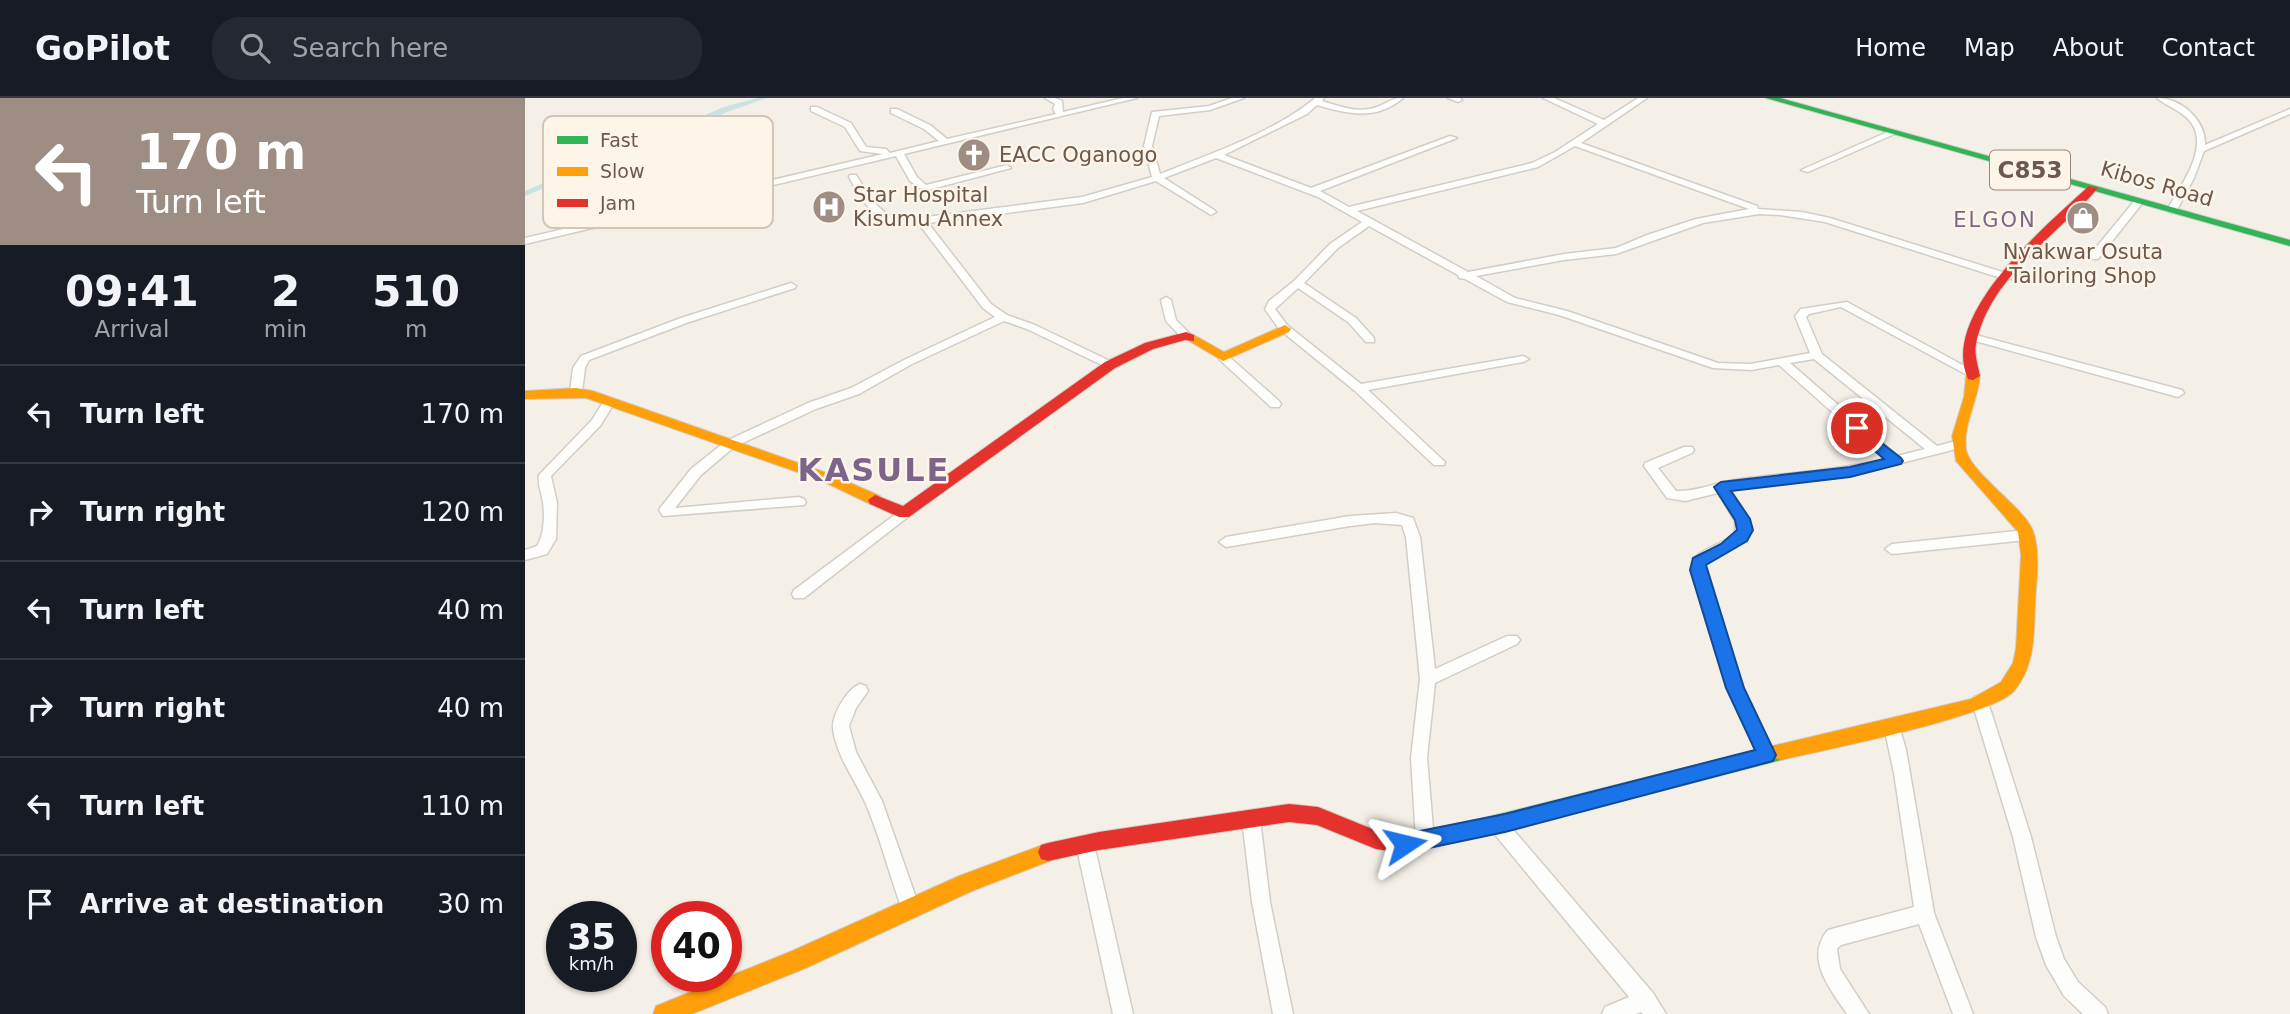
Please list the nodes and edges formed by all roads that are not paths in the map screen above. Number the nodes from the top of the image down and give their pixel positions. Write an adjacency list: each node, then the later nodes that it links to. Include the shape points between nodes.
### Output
1 (1049, 98): 13 (street, via 1059,103)
2 (1131, 98): 13 (street)
3 (1240, 98): 25 (street, via 1210,108 1155,114 1148,146)
4 (1399, 98): 9 (street, via 1366,114)
5 (1546, 98): 14 (street)
6 (1643, 98): 14 (street)
7 (1770, 98): 15 (street, Kibos Road / C853)
8 (2161, 98): 19 (street, via 2194,120 2201,134)
9 (1318, 100): 21 (street)
10 (814, 108): 20 (street, via 848,125 863,149)
11 (894, 111): 17 (street)
12 (2290, 111): 19 (street)
13 (1060, 114): 17 (street)
14 (1604, 123): 18 (street)
15 (1895, 132): 23 (street); 27 (street, Kibos Road / C853)
16 (1453, 138): 28 (street)
17 (945, 142): 20 (street)
18 (1574, 143): 30 (street, via 1518,171); 31 (street)
19 (2200, 150): 32 (street)
20 (896, 153): 22 (street, via 924,188); 26 (street)
21 (1217, 155): 25 (street); 28 (street)
22 (1007, 168)
23 (1804, 170)
24 (853, 177): 34 (street, via 882,217)
25 (1157, 177): 33 (street); 34 (street, via 1083,200)
26 (773, 182)
27 (2093, 188): 29 (street, Kibos Road / C853); 41 (street, via 2024,254)
28 (1312, 191): 30 (street)
29 (2139, 201): 32 (street, Kibos Road / C853); 39 (street)
30 (1348, 210): 35 (street)
31 (1760, 210): 40 (street, via 1700,220 1618,251); 41 (street, via 1827,219)
32 (2172, 210): 38 (street, Kibos Road / C853)
33 (1211, 212)
34 (923, 222): 45 (street, via 970,287)
35 (1368, 222): 40 (street); 42 (street, via 1334,246)
36 (580, 228): 37 (street)
37 (525, 241)
38 (2290, 243)
39 (2094, 257)
40 (1463, 276): 53 (street, via 1511,300 1717,366)
41 (2008, 277): 48 (street)
42 (1298, 283): 46 (street, via 1271,306); 49 (street, via 1352,320)
43 (791, 286): 57 (street, via 585,358)
44 (1166, 300): 47 (street, via 1171,321)
45 (1003, 317): 54 (street); 62 (street, via 855,391)
46 (1285, 329): 51 (street); 56 (street)
47 (1186, 336): 51 (street); 54 (street, via 1149,346)
48 (1972, 337): 55 (street); 58 (street)
49 (1370, 340)
50 (1816, 355): 53 (street); 55 (street, via 1800,316 1838,303); 65 (street)
51 (1223, 357): 61 (street)
52 (1523, 359): 56 (street)
53 (1781, 362): 66 (street)
54 (1110, 365): 70 (street)
55 (1973, 374): 63 (street)
56 (1359, 388): 67 (street)
57 (576, 392): 59 (street); 60 (street)
58 (2178, 393)
59 (525, 395)
60 (609, 402): 62 (street); 74 (street, via 596,423 545,475 549,539 542,550)
61 (1275, 404)
62 (730, 444): 69 (street, via 696,472 674,498 668,513); 70 (street, via 825,477)
63 (1956, 445): 65 (street); 71 (street, via 1961,458 2009,510)
64 (1688, 450): 68 (street, via 1651,464 1650,469 1672,495)
65 (1934, 451): 66 (street)
66 (1895, 461): 68 (street, via 1850,472)
67 (1439, 462)
68 (1721, 487): 81 (street, via 1745,530 1727,548 1702,558 1698,570 1735,688)
69 (799, 502)
70 (904, 513): 75 (street)
71 (2026, 536): 73 (street); 79 (street, via 2029,555 2021,664 2007,687)
72 (1226, 542): 77 (street, via 1369,519 1408,521)
73 (1892, 549)
74 (525, 555)
75 (799, 594)
76 (1512, 640): 77 (street)
77 (1428, 679): 84 (street, via 1419,758)
78 (860, 691): 86 (street, via 841,726)
79 (1980, 702): 80 (street); 95 (street, via 2056,965 2071,989)
80 (1892, 727): 81 (street); 87 (street, via 1903,762)
81 (1766, 755): 83 (street)
82 (1251, 819): 84 (street, via 1305,813 1376,841 1405,844); 85 (street); 91 (street, via 1261,902)
83 (1498, 825): 84 (street); 88 (street)
84 (1425, 840)
85 (1085, 844): 86 (street, via 1025,858); 90 (street)
86 (911, 909): 89 (street)
87 (1925, 913): 93 (street, via 1835,937 1828,944 1828,963); 94 (street)
88 (1651, 1007): 92 (street)
89 (664, 1014)
90 (1123, 1014)
91 (1283, 1014)
92 (1612, 1014)
93 (1859, 1014)
94 (1963, 1014)
95 (2098, 1014)

